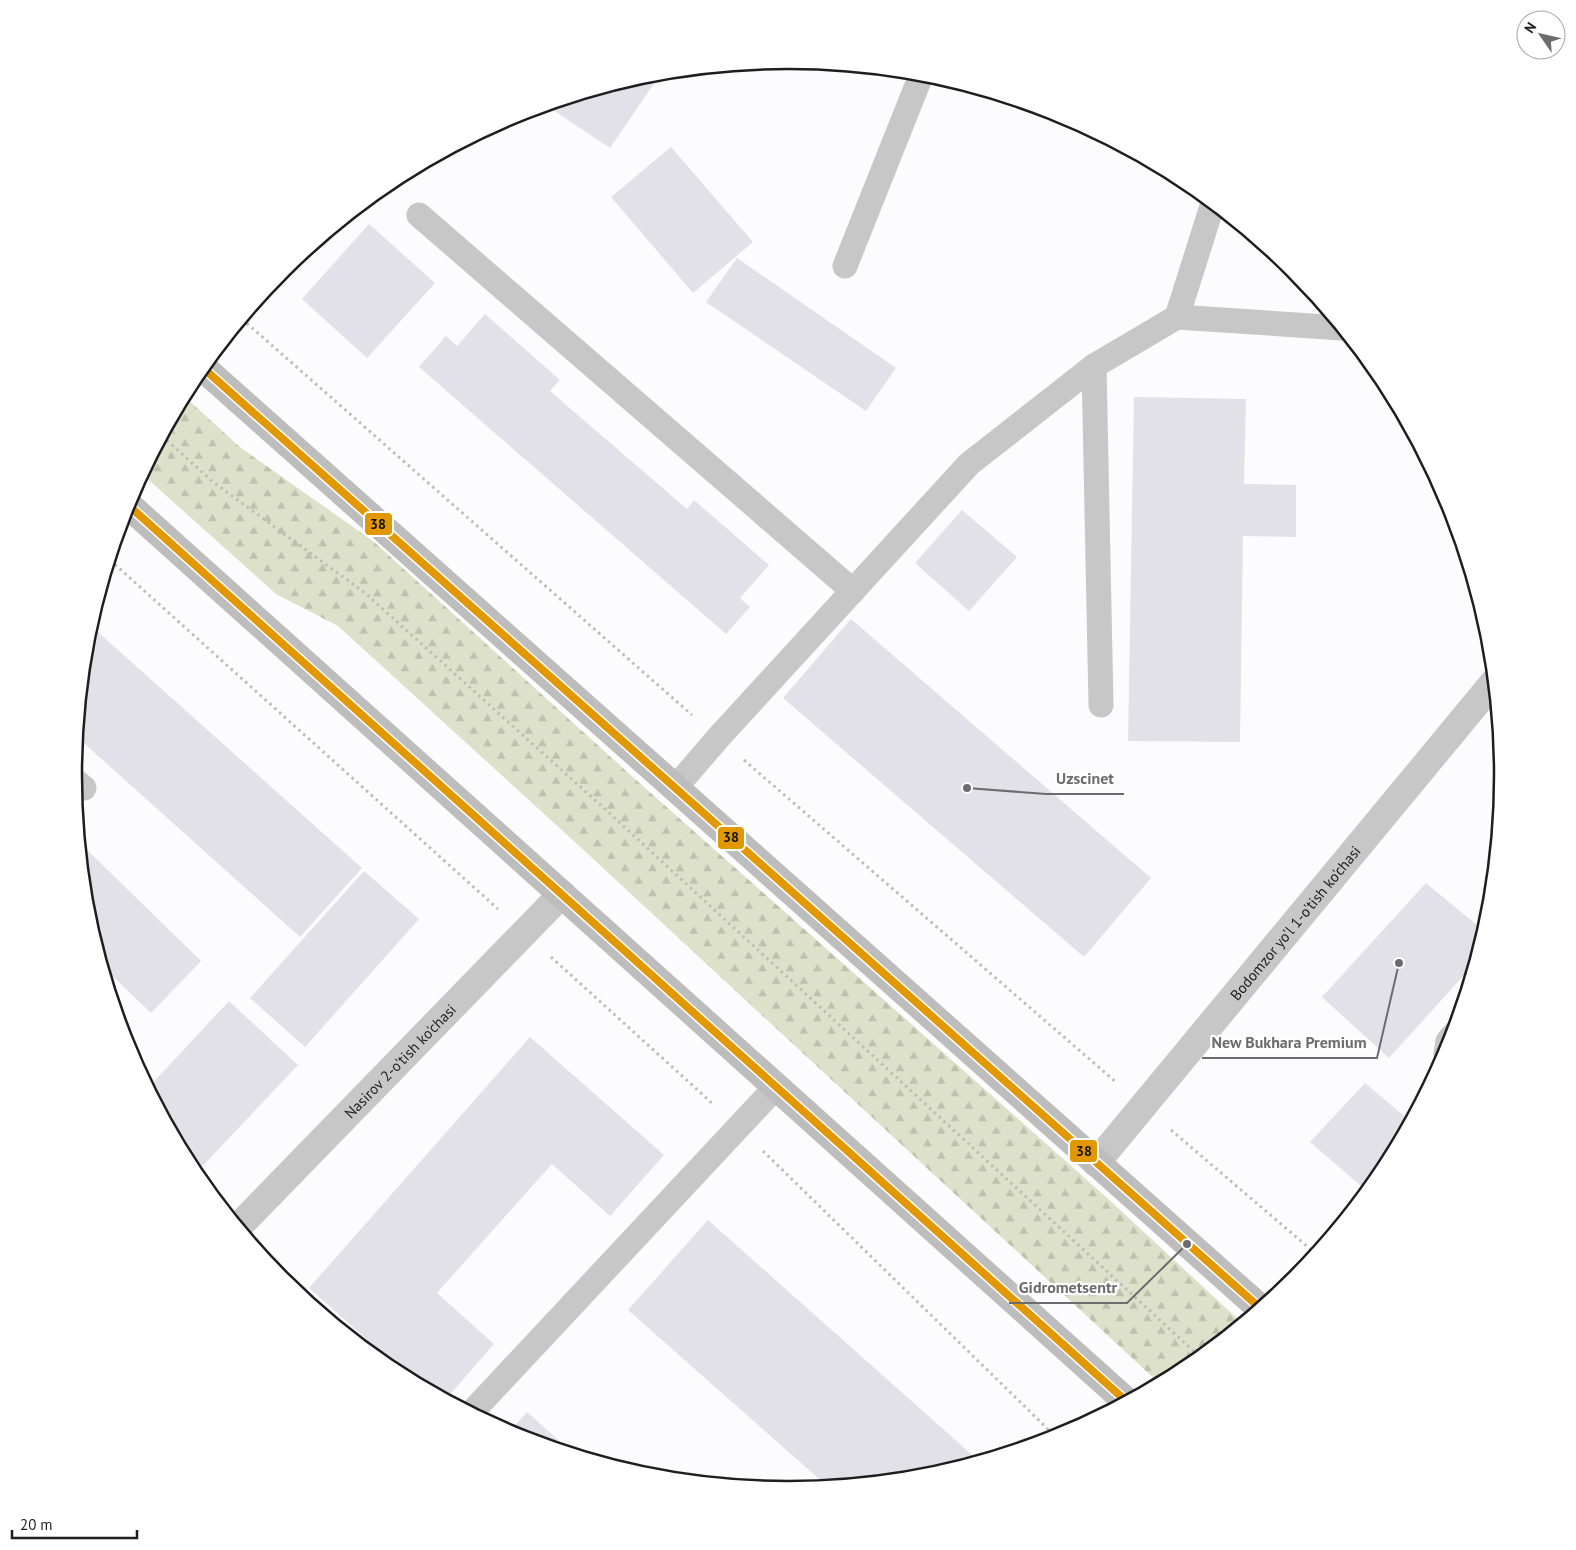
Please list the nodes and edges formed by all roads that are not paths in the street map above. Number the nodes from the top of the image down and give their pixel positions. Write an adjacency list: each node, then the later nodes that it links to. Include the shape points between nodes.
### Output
1 (919, 81): 4 (lane)
2 (1211, 210): 5 (lane)
3 (419, 215): 10 (lane)
4 (845, 266)
5 (1177, 317): 6 (lane); 7 (lane)
6 (1334, 327)
7 (1094, 366): 10 (lane, via 969,464); 12 (lane)
8 (208, 373): 13 (main road)
9 (134, 510): 14 (main road)
10 (853, 591): 13 (lane)
11 (1489, 689): 16 (street, Bodomzor yo'l 1-o'tish ko'chasi)
12 (1101, 705)
13 (675, 788): 16 (main road)
14 (562, 894): 15 (main road); 17 (street, Nasirov 2-o'tish ko'chasi)
15 (776, 1087): 19 (main road); 20 (lane)
16 (1096, 1162): 18 (main road)
17 (242, 1223)
18 (1256, 1304)
19 (1122, 1397)
20 (476, 1408)

